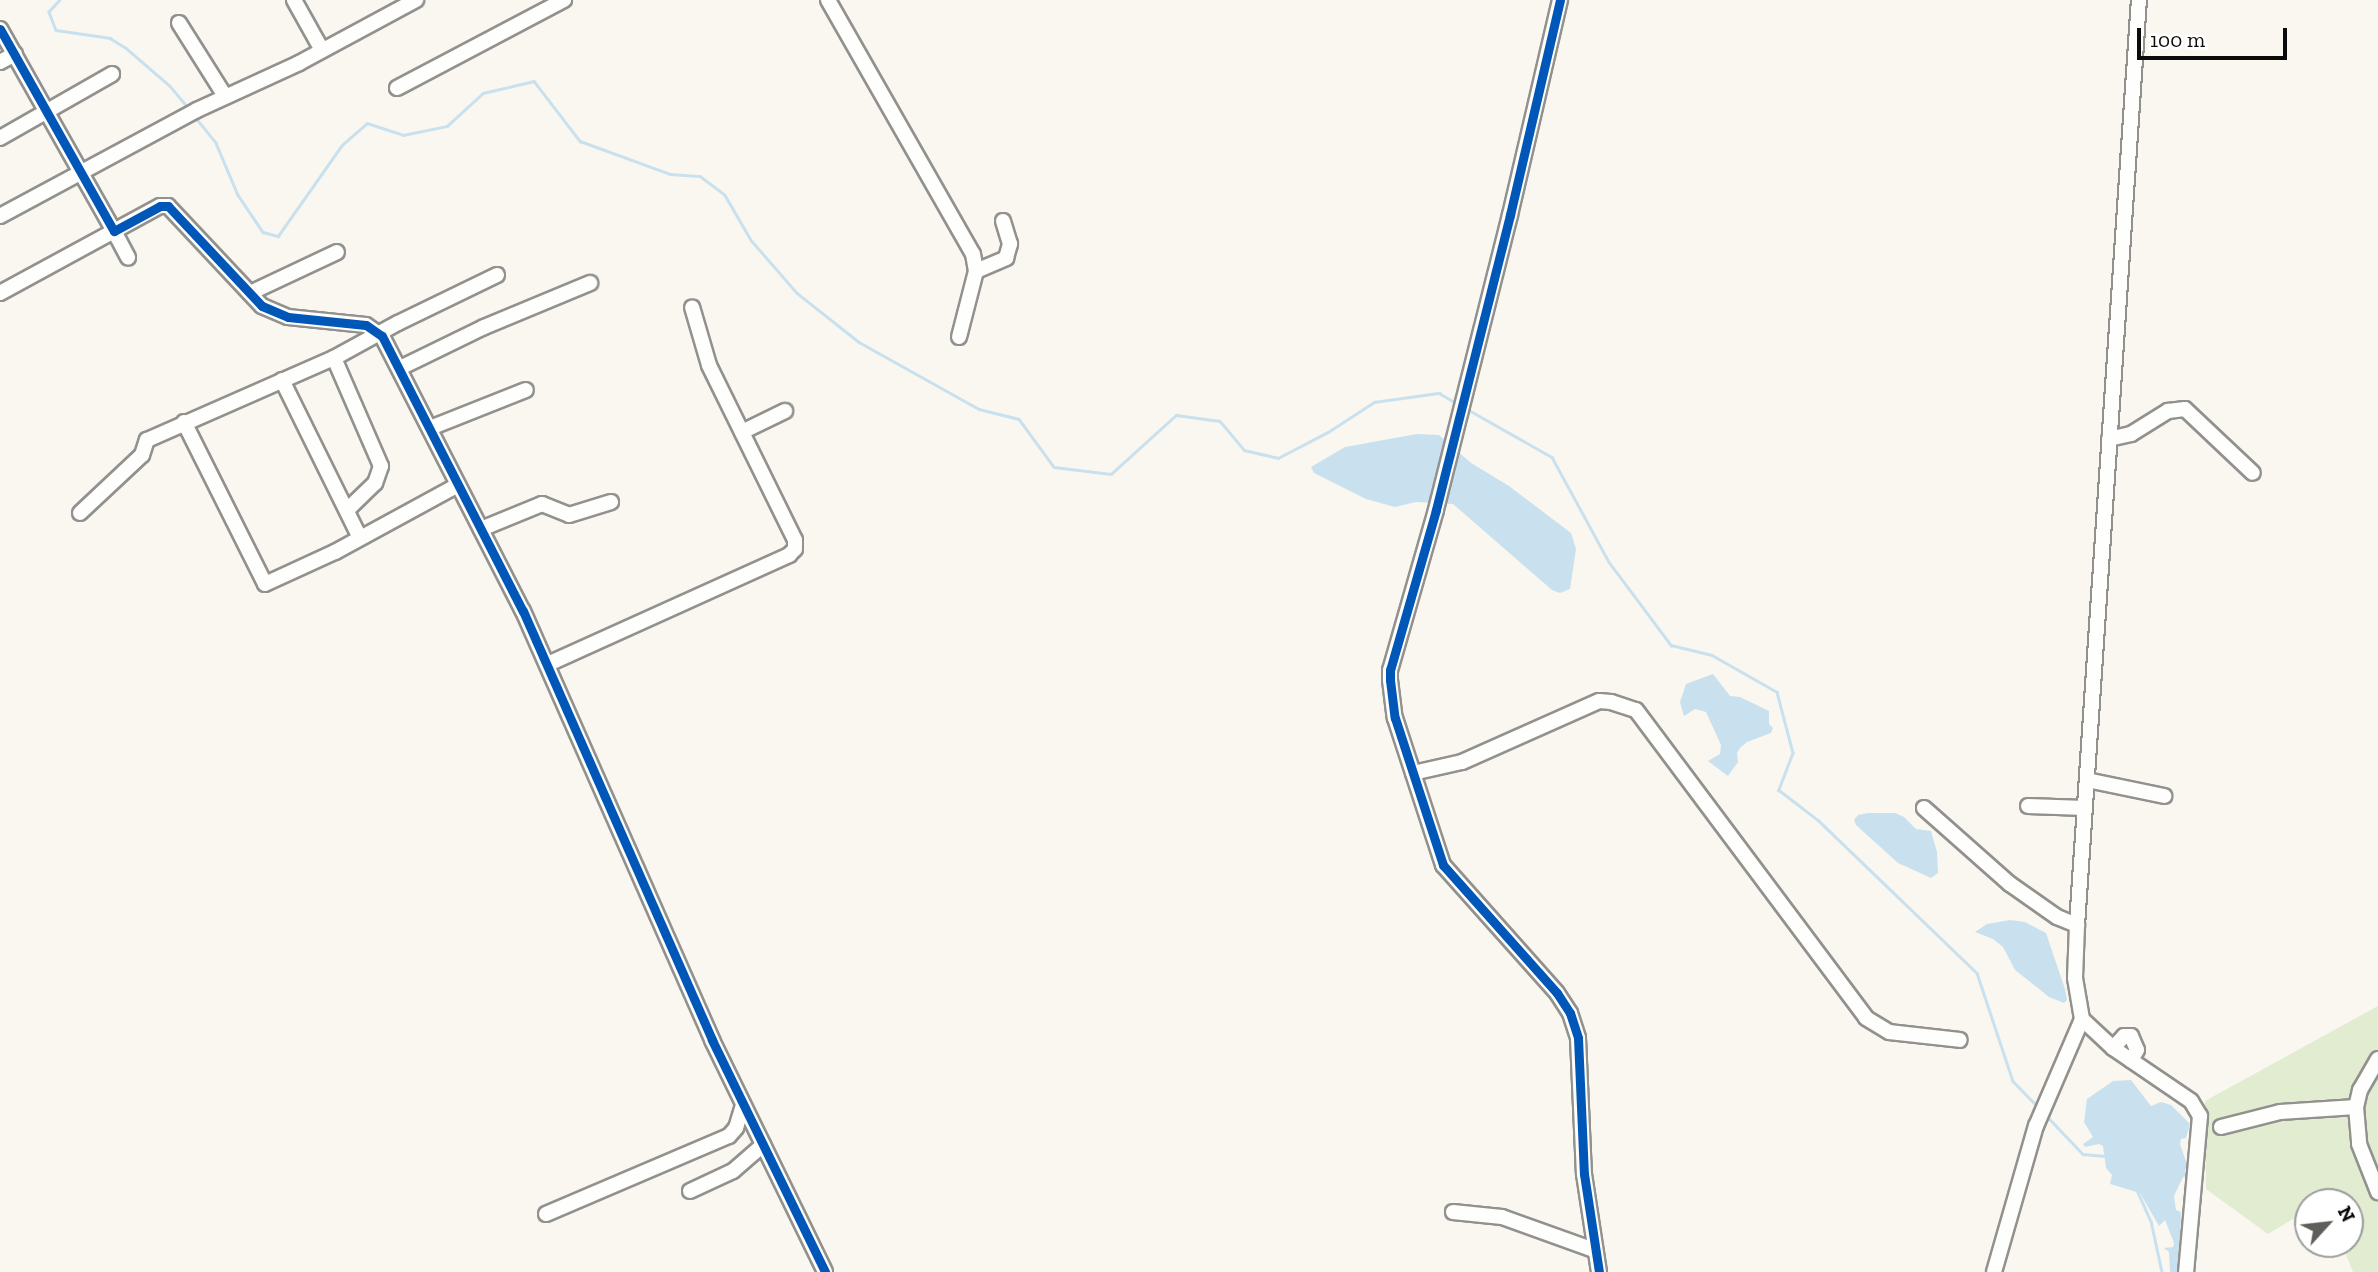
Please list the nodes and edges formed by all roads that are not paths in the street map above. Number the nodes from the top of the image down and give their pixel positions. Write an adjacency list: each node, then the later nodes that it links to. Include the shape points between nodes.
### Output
1 (294, 0): 9 (street)
2 (415, 0): 9 (street)
3 (564, 0): 13 (street)
4 (828, 0): 23 (street, via 973,254)
5 (1560, 0): 48 (street, via 1436,510 1390,670 1395,718)
6 (2139, 0): 39 (street)
7 (179, 23): 14 (street)
8 (0, 29): 10 (street)
9 (322, 50): 14 (street)
10 (15, 54): 11 (street); 15 (street)
11 (0, 62)
12 (112, 74): 15 (street)
13 (397, 88)
14 (225, 96): 17 (street)
15 (47, 112): 16 (street); 17 (street)
16 (0, 138)
17 (81, 173): 18 (street); 20 (street)
18 (0, 216)
19 (1003, 221): 23 (street, via 1010,244 1006,258)
20 (114, 231): 22 (street); 26 (street); 27 (street, via 168,205)
21 (337, 252): 27 (street)
22 (128, 257)
23 (976, 271): 30 (street)
24 (497, 275): 29 (street)
25 (590, 283): 32 (street)
26 (0, 293)
27 (250, 293): 29 (street, via 262,306 288,317 359,323)
28 (692, 307): 38 (street, via 709,365)
29 (379, 333): 31 (street); 32 (street)
30 (959, 337)
31 (334, 358): 33 (street); 43 (street, via 381,466 375,483)
32 (400, 368): 37 (street)
33 (282, 380): 36 (street); 43 (street)
34 (526, 390): 37 (street)
35 (785, 411): 38 (street)
36 (184, 422): 44 (street, via 147,440 142,455); 46 (street, via 263,583)
37 (430, 428): 41 (street)
38 (742, 432): 47 (street, via 795,540 793,552)
39 (2109, 439): 40 (street, via 2132,434 2168,411 2185,409); 49 (street)
40 (2253, 473)
41 (458, 485): 45 (street); 46 (street)
42 (611, 502): 45 (street, via 569,515 542,504)
43 (347, 510): 46 (street)
44 (80, 513)
45 (481, 529): 47 (street)
46 (360, 538)
47 (548, 664): 58 (street)
48 (1413, 773): 56 (street, via 1462,762 1599,701 1636,710 1866,1018 1889,1032); 68 (street, via 1443,864 1570,1013 1578,1038 1584,1174)
49 (2087, 780): 50 (street); 53 (street)
50 (2164, 796)
51 (2028, 806): 53 (street)
52 (1924, 808): 54 (street, via 2010,884 2057,918)
53 (2085, 808): 54 (street)
54 (2077, 925): 55 (street, via 2075,978)
55 (2080, 1023): 71 (street, via 2043,1105); 72 (street, via 2191,1101 2200,1116)
56 (1960, 1040)
57 (2378, 1059): 59 (street)
58 (743, 1105): 61 (street); 62 (street)
59 (2356, 1107): 60 (street, via 2280,1112); 65 (street, via 2359,1144)
60 (2221, 1127)
61 (756, 1131): 62 (street); 63 (street)
62 (734, 1132): 67 (street)
63 (762, 1145): 64 (street, via 733,1171); 69 (street)
64 (690, 1191)
65 (2378, 1192)
66 (1453, 1212): 68 (street, via 1502,1217)
67 (546, 1214)
68 (1594, 1250): 70 (street)
69 (825, 1272)
70 (1599, 1272)
71 (1994, 1272)
72 (2186, 1272)

